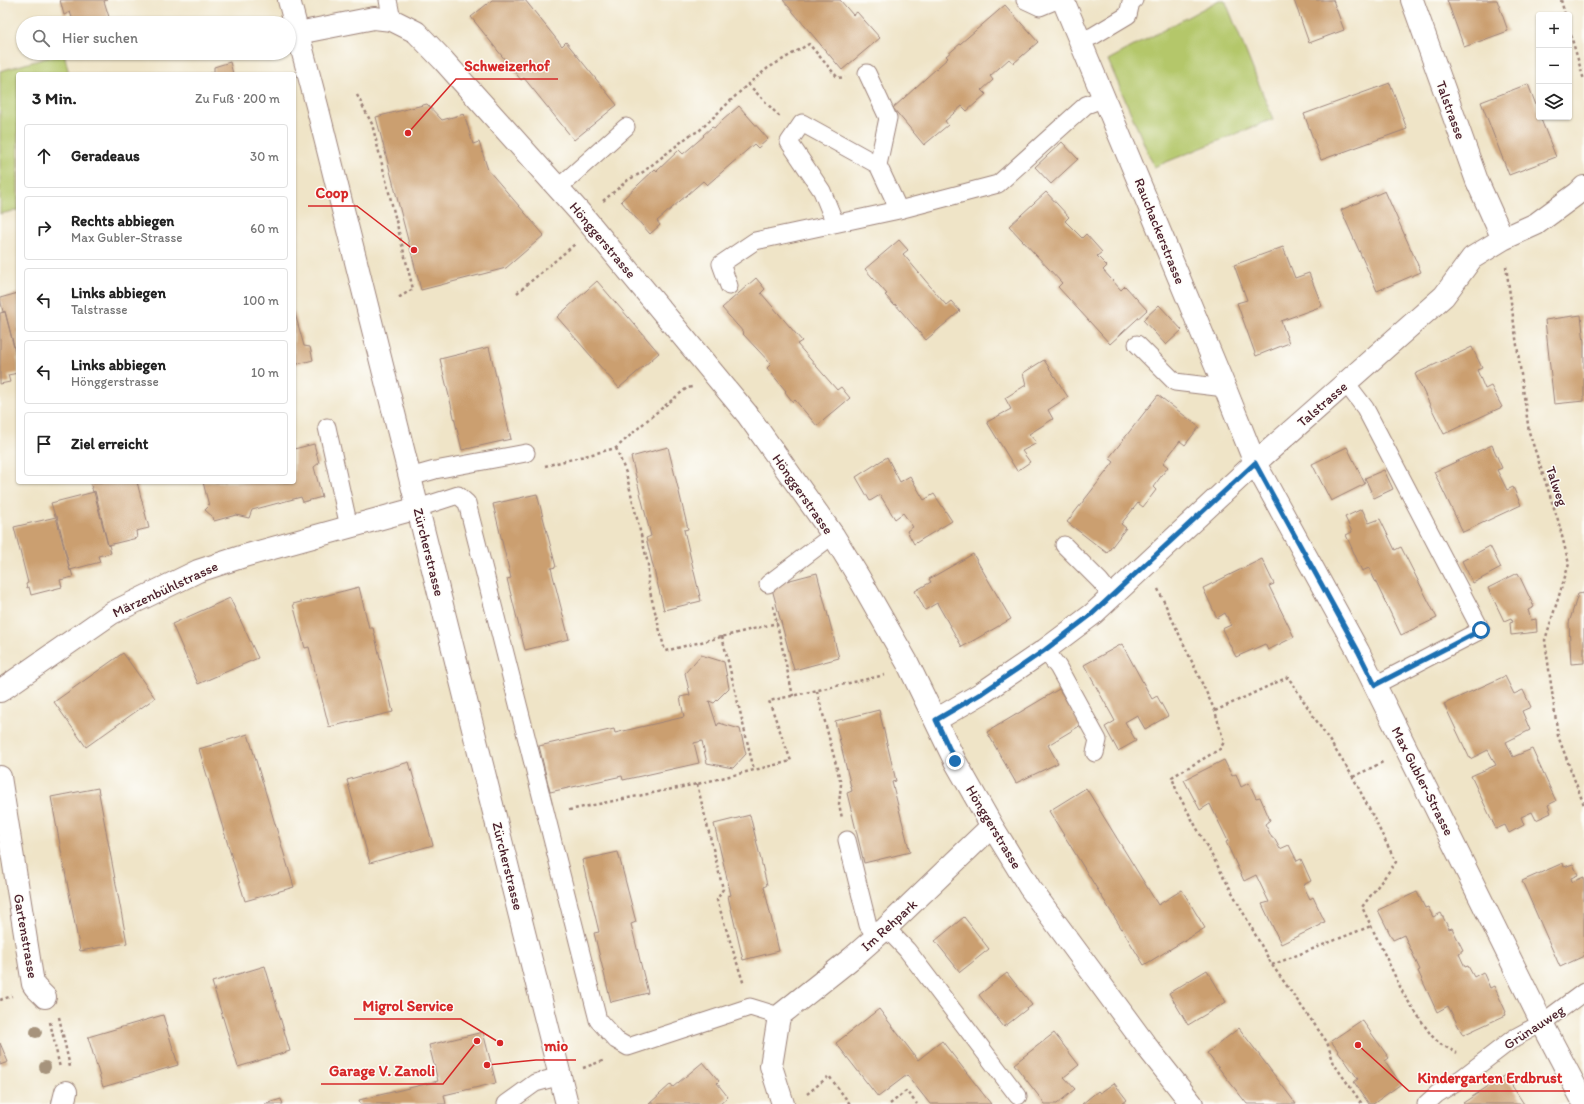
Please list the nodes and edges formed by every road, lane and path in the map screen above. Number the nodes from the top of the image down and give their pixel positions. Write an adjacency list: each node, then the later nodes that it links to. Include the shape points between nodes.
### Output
1 (288, 0): 10 (street, Zürcherstrasse)
2 (1025, 0): 3 (lane, via 1040,6)
3 (1057, 0)
4 (1063, 0): 14 (street, Rauchackerstrasse)
5 (1134, 0): 14 (lane, via 1131,2 1128,15 1093,36)
6 (1412, 0): 28 (street, Talstrasse, via 1476,181)
7 (1560, 0): 9 (path)
8 (390, 10): 12 (street, Hönggerstrasse, via 374,18); 23 (street, Hönggerstrasse, via 427,43)
9 (1564, 12)
10 (293, 16)
11 (296, 26): 12 (street, Zürcherstrasse)
12 (298, 33): 41 (street, Zürcherstrasse)
13 (1572, 39): 16 (path)
14 (1081, 40): 19 (street, Rauchackerstrasse)
15 (867, 73): 17 (path, via 838,78 809,44 768,68); 22 (lane, via 888,118)
16 (1584, 80)
17 (748, 84): 21 (path); 26 (path, via 699,131 628,180)
18 (357, 95): 31 (path, via 372,124 413,289)
19 (1105, 98): 25 (lane, via 1086,105 998,184); 35 (street, Rauchackerstrasse)
20 (626, 126): 23 (lane)
21 (795, 133): 22 (lane, via 802,123); 27 (lane, via 789,142 822,192)
22 (878, 165): 25 (lane)
23 (559, 187): 26 (street, Hönggerstrasse)
24 (1584, 187): 28 (street, via 1536,224)
25 (899, 210): 27 (lane)
26 (589, 223): 30 (path); 33 (street, Hönggerstrasse)
27 (835, 223): 29 (lane, via 755,241 721,264)
28 (1503, 239): 34 (street, Talstrasse, via 1472,258 1444,296); 65 (path, Talweg, via 1529,432 1558,520 1569,564 1545,640 1558,736)
29 (729, 286)
30 (517, 293)
31 (398, 298)
32 (1137, 344): 35 (lane, via 1175,382)
33 (714, 374): 37 (path, via 698,386 687,388); 44 (street, Hönggerstrasse, via 747,414)
34 (1346, 383): 39 (street, Talstrasse); 53 (lane, via 1365,408 1481,630)
35 (1225, 388): 39 (street, Rauchackerstrasse)
36 (327, 427): 43 (lane)
37 (616, 448): 40 (path); 50 (path, via 626,473 648,564 648,584 665,651)
38 (526, 453): 41 (lane)
39 (1255, 463): 46 (street, Talstrasse); 53 (street, Max Gubler-Strasse)
40 (539, 468)
41 (410, 477): 42 (street, Zürcherstrasse)
42 (418, 508): 43 (street, Märzenbühlstrasse); 66 (lane, via 458,495 467,503); 80 (street, Zürcherstrasse)
43 (349, 527): 54 (street, Märzenbühlstrasse, via 198,571 112,613)
44 (833, 535): 47 (lane); 52 (street, Hönggerstrasse)
45 (1064, 544): 48 (lane)
46 (1142, 568): 48 (street, Talstrasse); 57 (path, via 1156,584)
47 (768, 584): 49 (path)
48 (1112, 596): 51 (street, Talstrasse)
49 (777, 623): 50 (path); 56 (path)
50 (722, 636): 61 (path)
51 (1045, 650): 58 (street, Talstrasse, via 982,693); 59 (lane, via 1058,667 1098,740)
52 (908, 664): 55 (path, via 890,674); 58 (street, Hönggerstrasse)
53 (1375, 685): 60 (street, Max Gubler-Strasse)
54 (0, 691)
55 (817, 691): 56 (path); 68 (path, via 841,784 839,804)
56 (793, 696): 61 (path, via 770,701 791,762)
57 (1215, 711): 63 (path, via 1288,677); 71 (path, via 1224,742 1220,749 1172,777 1180,799)
58 (936, 720): 67 (street, Hönggerstrasse, via 955,761)
59 (1095, 753)
60 (1412, 759): 63 (path, via 1390,770 1385,760); 76 (street, Max Gubler-Strasse)
61 (754, 770): 64 (path)
62 (0, 777): 73 (street, Gartenstrasse, via 34,984)
63 (1354, 777): 69 (path, via 1396,862 1362,907)
64 (697, 784): 66 (path); 74 (path, via 723,889 718,900)
65 (1584, 805)
66 (547, 814): 74 (lane, via 598,1020 616,1040 628,1047)
67 (992, 826): 70 (street, Im Rehpark); 91 (street, Hönggerstrasse, via 1030,888)
68 (847, 840): 70 (lane, via 868,925)
69 (1371, 926): 71 (path); 78 (path, via 1404,995 1431,1035 1440,1044)
70 (882, 932): 75 (street, Im Rehpark); 82 (lane, via 907,950)
71 (1272, 965): 92 (path, via 1327,1042 1334,1064)
72 (1584, 992): 76 (lane, Grünauweg)
73 (45, 997): 83 (path); 83 (path, via 56,1003 74,1089)
74 (750, 1007): 75 (lane)
75 (779, 1016): 87 (street, via 771,1066)
76 (1542, 1024): 78 (lane, Grünauweg, via 1514,1038); 84 (street, Max Gubler-Strasse)
77 (610, 1058): 79 (path)
78 (1478, 1065): 93 (lane, Grünauweg)
79 (583, 1068)
80 (560, 1076): 85 (lane, via 535,1083); 86 (street, Zürcherstrasse)
81 (805, 1095): 88 (path, via 829,1076)
82 (1018, 1096)
83 (64, 1098)
84 (1584, 1103)
85 (506, 1104)
86 (567, 1104)
87 (783, 1104)
88 (850, 1104)
89 (890, 1104): 90 (path, via 906,1091)
90 (917, 1104)
91 (1192, 1104)
92 (1362, 1104)
93 (1426, 1104)

